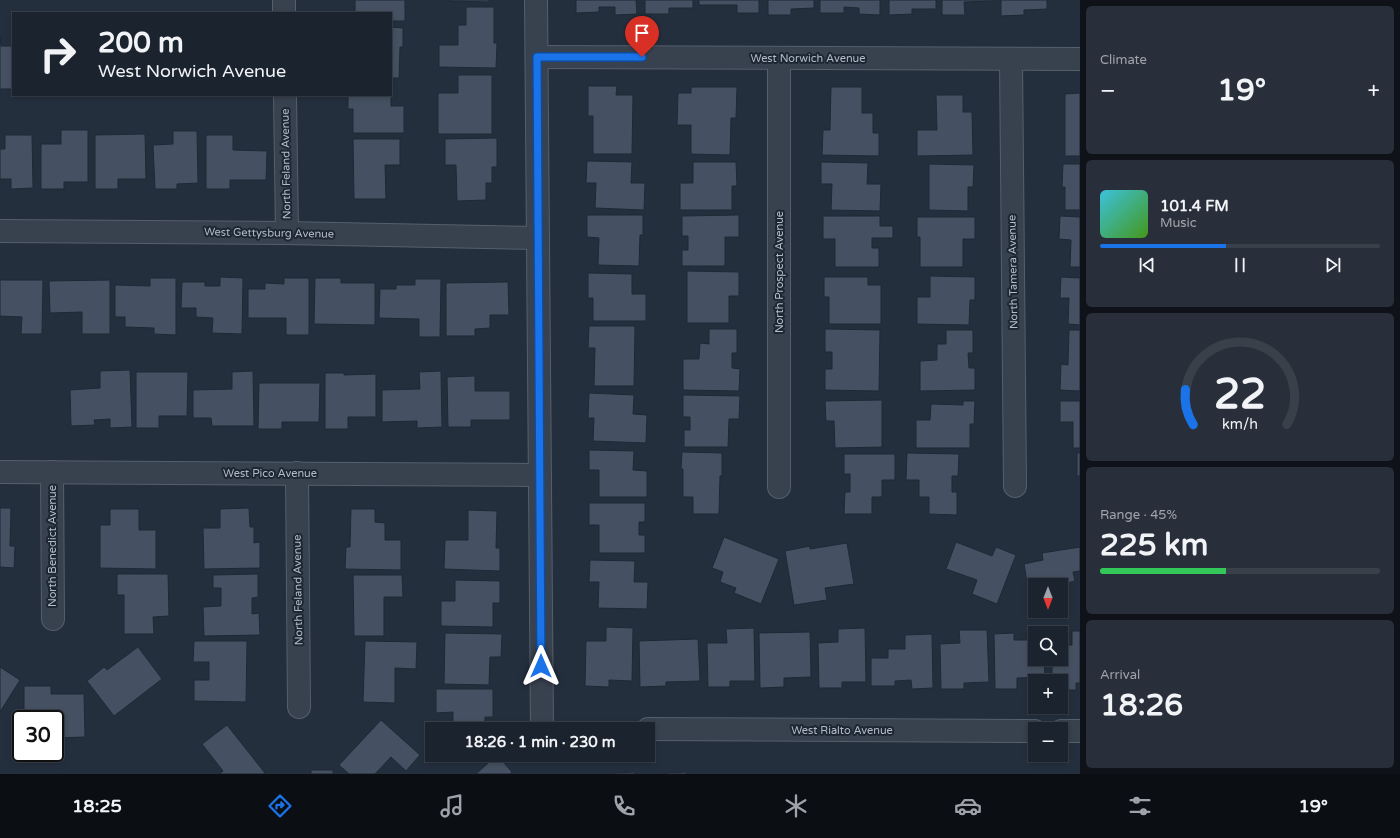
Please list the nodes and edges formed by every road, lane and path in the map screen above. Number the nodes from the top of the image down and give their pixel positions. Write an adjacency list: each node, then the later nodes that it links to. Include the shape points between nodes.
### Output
1 (284, 0): 3 (street)
2 (536, 0): 4 (street)
3 (284, 12)
4 (537, 57): 5 (street, West Norwich Avenue); 11 (street)
5 (779, 58): 6 (street, West Norwich Avenue); 17 (street, North Prospect Avenue)
6 (1011, 59): 7 (street, West Norwich Avenue); 16 (street, North Tamera Avenue)
7 (1080, 60)
8 (285, 96): 10 (street, North Feland Avenue)
9 (0, 231): 10 (street, West Gettysburg Avenue)
10 (287, 233): 11 (street, West Gettysburg Avenue)
11 (538, 238): 15 (street)
12 (0, 472): 13 (street, West Pico Avenue)
13 (52, 472): 14 (street, West Pico Avenue); 18 (street, North Benedict Avenue)
14 (297, 473): 15 (street, West Pico Avenue); 19 (street, North Feland Avenue)
15 (540, 475): 20 (street)
16 (1015, 486)
17 (779, 487)
18 (53, 619)
19 (299, 706)
20 (543, 722)
21 (655, 729): 22 (street, West Rialto Avenue)
22 (1028, 731)
23 (1068, 731): 24 (street)
24 (1080, 731)

